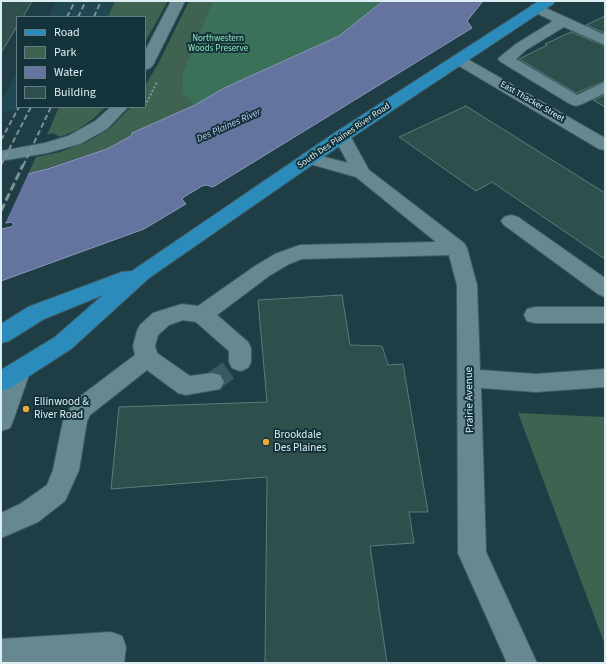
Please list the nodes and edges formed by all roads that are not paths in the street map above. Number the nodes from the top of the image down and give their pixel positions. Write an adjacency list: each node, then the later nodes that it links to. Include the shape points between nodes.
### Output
1 (178, 1): 6 (street)
2 (542, 5): 3 (street); 5 (main road, South Des Plaines River Road)
3 (563, 21): 4 (street); 7 (street, via 521,47 506,60 576,101)
4 (605, 41)
5 (459, 60): 9 (main road, South Des Plaines River Road); 10 (street, East Thacker Street)
6 (146, 63)
7 (605, 87)
8 (119, 108): 11 (street, via 101,125 74,140 47,148)
9 (342, 136): 12 (main road, South Des Plaines River Road); 13 (street)
10 (605, 145)
11 (1, 156)
12 (310, 158): 13 (street); 16 (main road, South Des Plaines River Road)
13 (362, 173): 15 (street)
14 (511, 222): 17 (street)
15 (456, 248): 18 (street, via 300,252 262,270); 25 (street, Prairie Avenue, via 467,285)
16 (142, 273): 21 (main road, South Des Plaines River Road, via 36,313); 24 (main road, South Des Plaines River Road, via 63,343)
17 (605, 289)
18 (202, 315): 22 (street, via 182,312 161,319 148,331 144,346); 23 (street, via 240,348)
19 (535, 315): 20 (street)
20 (605, 315)
21 (1, 335)
22 (147, 358): 27 (street, via 186,386); 29 (street, via 82,408 74,421 66,470 56,493 29,512)
23 (240, 362)
24 (10, 377): 28 (street)
25 (469, 378): 26 (street, via 536,383); 32 (street, Prairie Avenue, via 472,553)
26 (605, 378)
27 (212, 382)
28 (1, 421)
29 (1, 526)
30 (1, 654): 31 (street, via 111,647)
31 (109, 663)
32 (522, 663)

